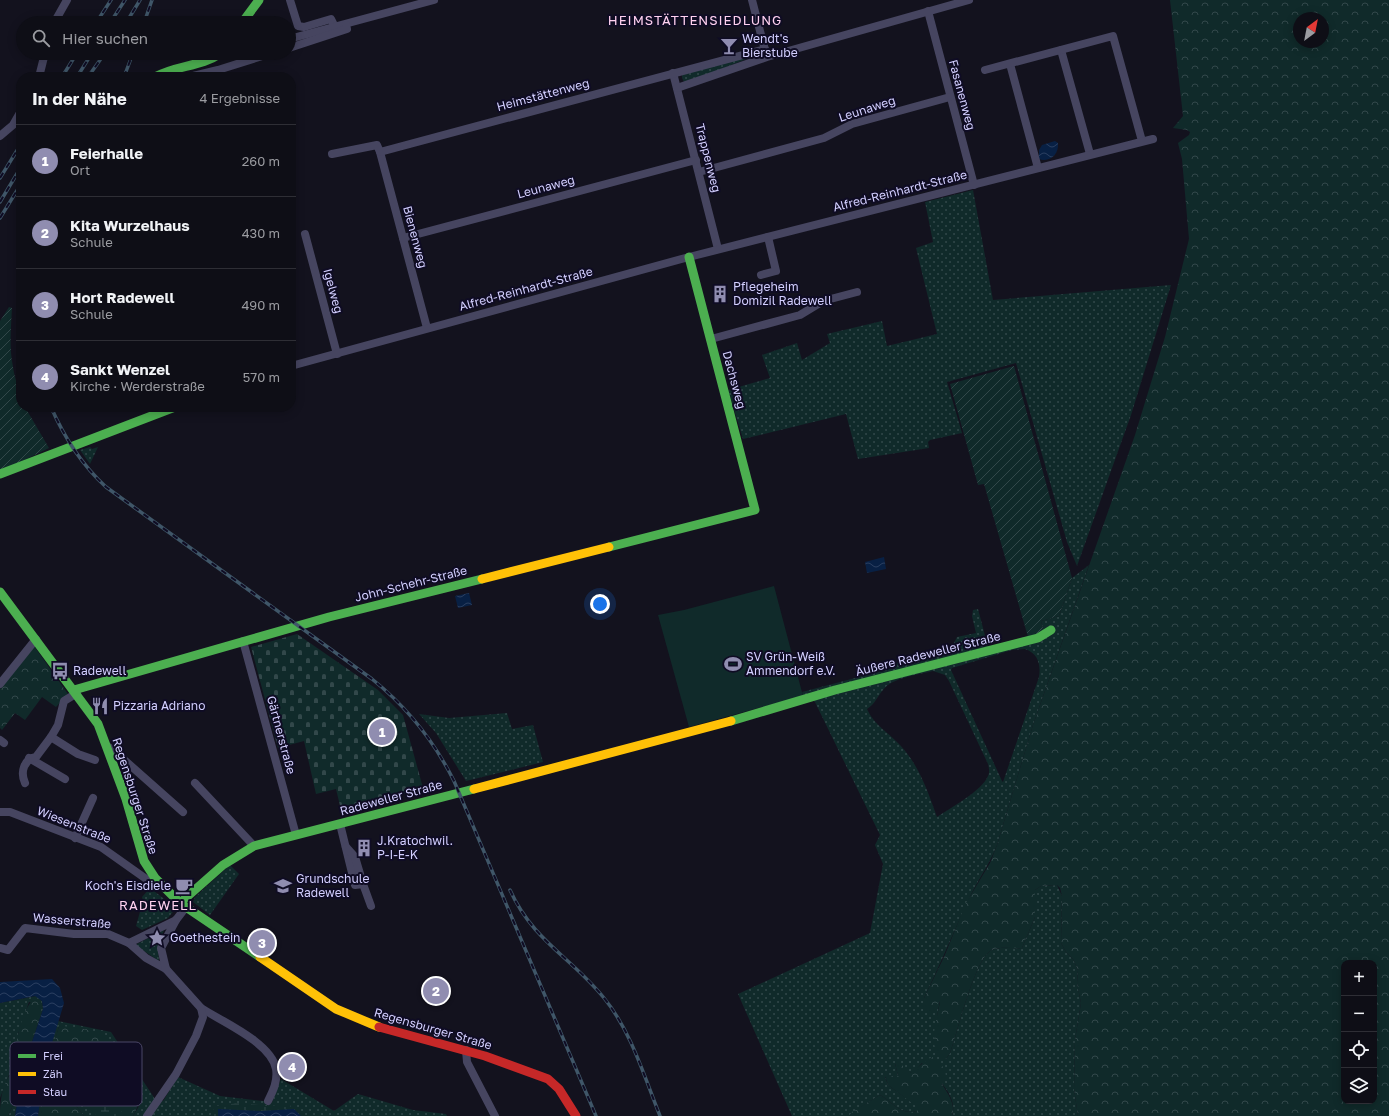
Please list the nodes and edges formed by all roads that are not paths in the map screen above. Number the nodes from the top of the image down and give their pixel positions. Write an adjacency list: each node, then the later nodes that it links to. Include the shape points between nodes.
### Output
1 (67, 0): 8 (street)
2 (259, 0): 9 (street)
3 (290, 0): 10 (street)
4 (434, 0): 12 (street)
5 (752, 0): 17 (street)
6 (969, 0): 7 (street, Heimstättenweg)
7 (928, 11): 17 (street, Heimstättenweg); 28 (street, Fasanenweg)
8 (58, 16)
9 (247, 16)
10 (295, 16)
11 (296, 20): 13 (street, via 298,26 304,27 330,19)
12 (346, 24): 13 (street); 15 (street, via 347,29)
13 (335, 27): 14 (street)
14 (296, 37)
15 (296, 46)
16 (1061, 50): 21 (street); 32 (street, via 1113,36); 35 (street)
17 (766, 53): 26 (street, Heimstättenweg); 27 (street, Heimstättenweg)
18 (43, 60): 23 (street)
19 (206, 60): 24 (street)
20 (250, 60): 25 (street)
21 (1010, 64): 22 (street); 37 (street)
22 (985, 70)
23 (40, 72)
24 (161, 72)
25 (209, 72)
26 (674, 73): 27 (street, Trappenweg); 33 (street, Heimstättenweg)
27 (677, 88): 36 (street, Trappenweg)
28 (950, 97): 38 (street, Leunaweg, via 852,124 824,138); 39 (street, Fasanenweg)
29 (16, 120): 30 (street)
30 (0, 136)
31 (1153, 138): 32 (street, Alfred-Reinhardt-Straße)
32 (1142, 141): 35 (street, Alfred-Reinhardt-Straße)
33 (380, 152): 34 (street, via 377,145); 42 (street, Bienenweg)
34 (332, 154)
35 (1090, 154): 37 (street, Alfred-Reinhardt-Straße)
36 (696, 160): 38 (street, Trappenweg); 42 (street, Leunaweg)
37 (1038, 168): 39 (street, Alfred-Reinhardt-Straße)
38 (699, 172): 43 (street, Trappenweg)
39 (974, 185): 41 (street, Alfred-Reinhardt-Straße)
40 (305, 234): 49 (street, Igelweg)
41 (768, 237): 43 (street, Alfred-Reinhardt-Straße); 45 (street, via 776,271)
42 (403, 238): 47 (street, Bienenweg)
43 (718, 249): 44 (street, Alfred-Reinhardt-Straße)
44 (689, 257): 47 (street, Alfred-Reinhardt-Straße); 48 (street, Dachsweg)
45 (761, 275)
46 (857, 292): 48 (street, via 823,301 800,315)
47 (427, 328): 49 (street, Alfred-Reinhardt-Straße)
48 (711, 339): 53 (street, Dachsweg)
49 (337, 354): 50 (street, Alfred-Reinhardt-Straße)
50 (296, 365)
51 (162, 412): 52 (street)
52 (0, 474)
53 (756, 510): 57 (street, John-Schehr-Straße)
54 (0, 592): 56 (street, Regensburger Straße)
55 (1051, 630): 62 (street, Äußere Radeweller Straße, via 1038,638 835,690)
56 (36, 639): 58 (street); 59 (street, Regensburger Straße)
57 (243, 641): 59 (street, John-Schehr-Straße); 72 (street, Gärtnerstraße)
58 (0, 684)
59 (76, 692): 60 (street, via 64,701); 61 (street, Regensburger Straße, via 98,724)
60 (52, 737): 63 (street, via 36,756); 64 (street, via 78,754)
61 (107, 746): 70 (street); 75 (street, Regensburger Straße, via 144,861)
62 (625, 749): 71 (street, Radeweller Straße)
63 (29, 758): 65 (street); 66 (street, via 25,763 22,777)
64 (95, 760)
65 (65, 779)
66 (25, 783)
67 (195, 783): 74 (street)
68 (93, 798): 73 (street)
69 (0, 812): 73 (street, Wiesenstraße, via 10,812)
70 (183, 812)
71 (340, 824): 72 (street, Radeweller Straße); 77 (street, via 355,885 362,884)
72 (296, 834): 74 (street, Radeweller Straße)
73 (75, 838): 75 (street, Wiesenstraße, via 101,847 149,882)
74 (254, 846): 76 (street, Radeweller Straße, via 223,865)
75 (155, 878): 76 (street, Regensburger Straße)
76 (183, 905): 78 (street); 83 (street, Regensburger Straße, via 336,1009 398,1033)
77 (371, 906)
78 (176, 920): 79 (street); 81 (street, via 162,948)
79 (129, 943): 80 (street, Wasserstraße, via 108,934 74,934 25,928 8,950); 81 (street, via 146,958)
80 (0, 948)
81 (166, 969): 82 (street)
82 (201, 1008): 84 (street, via 255,1040 271,1056 276,1068 276,1082); 85 (street, via 202,1023 196,1036 170,1084)
83 (466, 1050): 86 (street, via 466,1062); 87 (street, Regensburger Straße, via 506,1062 548,1079 559,1089)
84 (268, 1102)
85 (148, 1114)
86 (495, 1116)
87 (576, 1116)

